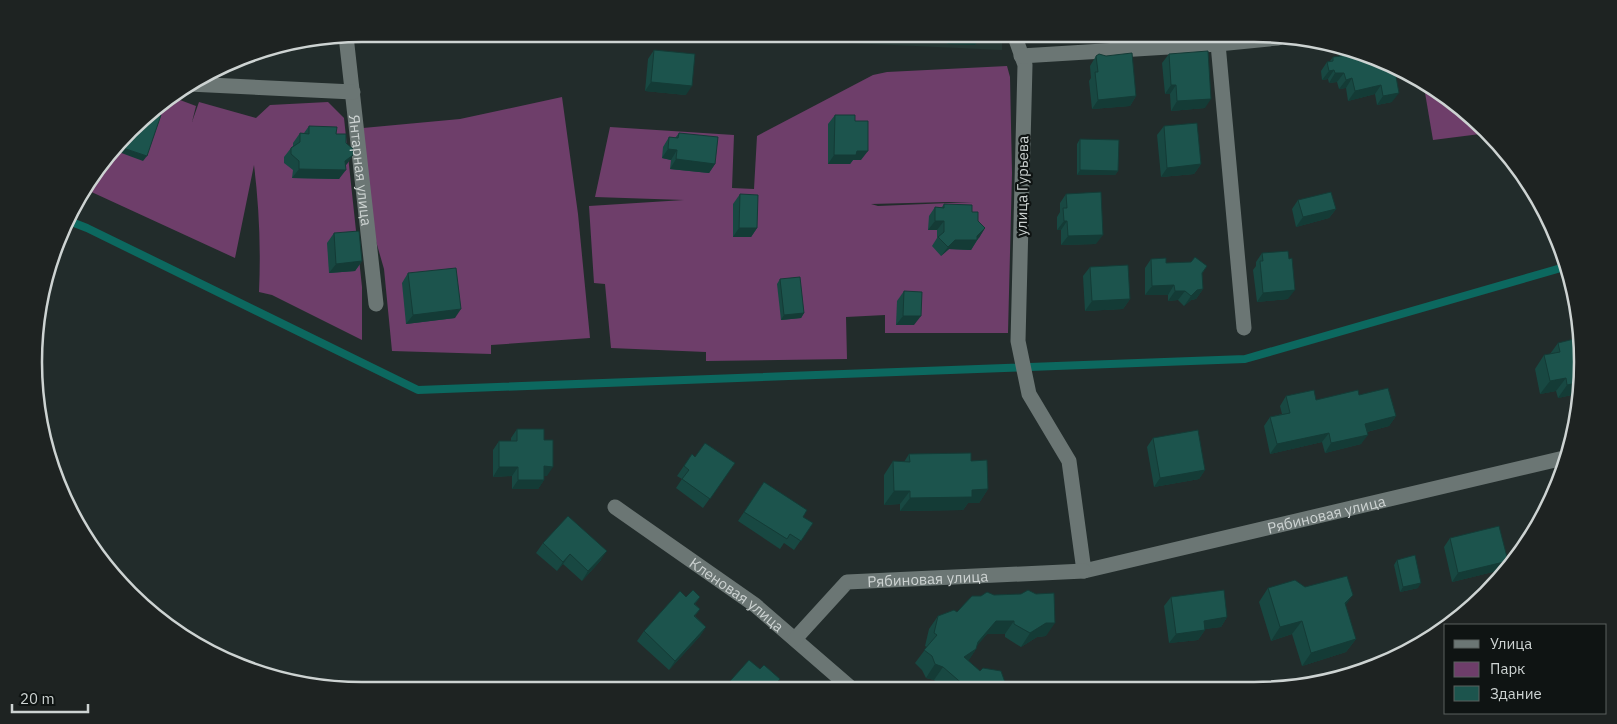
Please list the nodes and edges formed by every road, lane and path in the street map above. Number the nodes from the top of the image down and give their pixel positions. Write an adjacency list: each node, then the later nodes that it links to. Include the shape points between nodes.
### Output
1 (1017, 42): 5 (street, улица Гурьева)
2 (1238, 42): 4 (street)
3 (347, 43): 7 (street, Янтарная улица)
4 (1218, 44): 5 (street); 9 (street)
5 (1021, 56): 12 (street, улица Гурьева, via 1025,65 1018,341 1029,394 1069,460)
6 (203, 85): 7 (street)
7 (353, 92): 8 (street, Янтарная улица)
8 (376, 304)
9 (1244, 328)
10 (1560, 459): 12 (street, Рябиновая улица)
11 (615, 507): 13 (street, Кленовая улица, via 755,605)
12 (1084, 571): 13 (street, Рябиновая улица, via 847,582)
13 (796, 639): 14 (street, Кленовая улица)
14 (844, 682)

